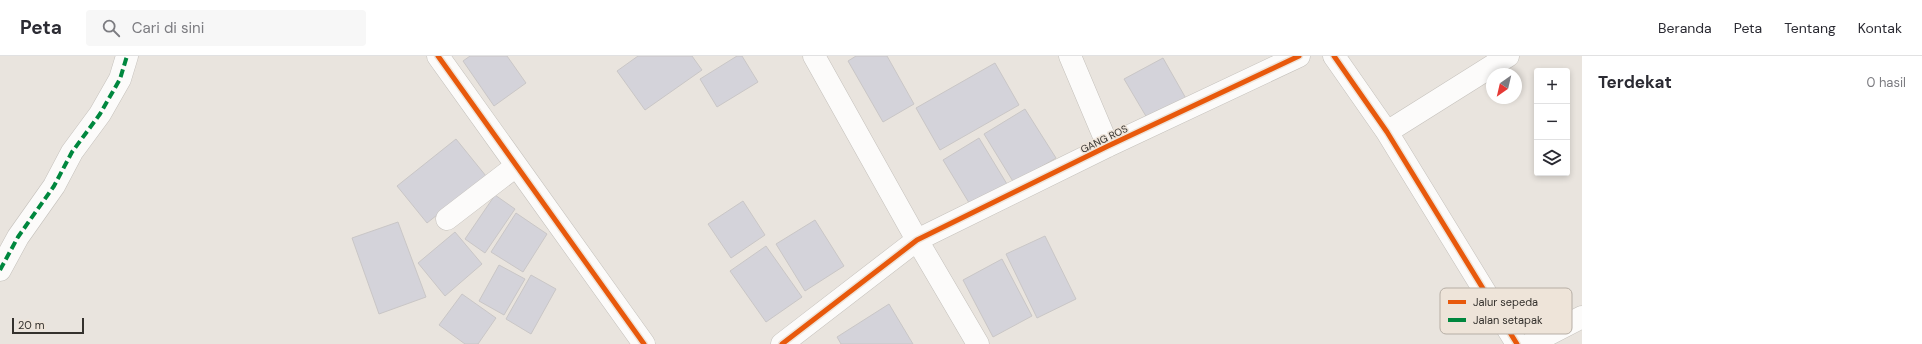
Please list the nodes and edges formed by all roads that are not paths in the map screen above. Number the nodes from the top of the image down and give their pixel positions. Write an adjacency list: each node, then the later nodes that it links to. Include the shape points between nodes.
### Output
1 (127, 56): 13 (street, via 120,79 100,114 72,152 54,186 18,237)
2 (438, 56): 10 (street)
3 (814, 56): 12 (street)
4 (1070, 56): 9 (street)
5 (1299, 56): 9 (street, GANG ROS)
6 (1334, 56): 8 (street)
7 (1508, 56): 8 (street)
8 (1387, 132): 14 (street)
9 (1108, 146): 12 (street, GANG ROS)
10 (516, 166): 11 (street); 19 (street)
11 (447, 219)
12 (917, 240): 20 (street, GANG ROS); 21 (street)
13 (0, 270)
14 (1483, 288)
15 (1582, 317): 16 (street)
16 (1572, 322)
17 (1511, 334): 22 (street)
18 (1549, 334): 23 (street)
19 (644, 344)
20 (782, 344)
21 (978, 344)
22 (1517, 344)
23 (1530, 344)

